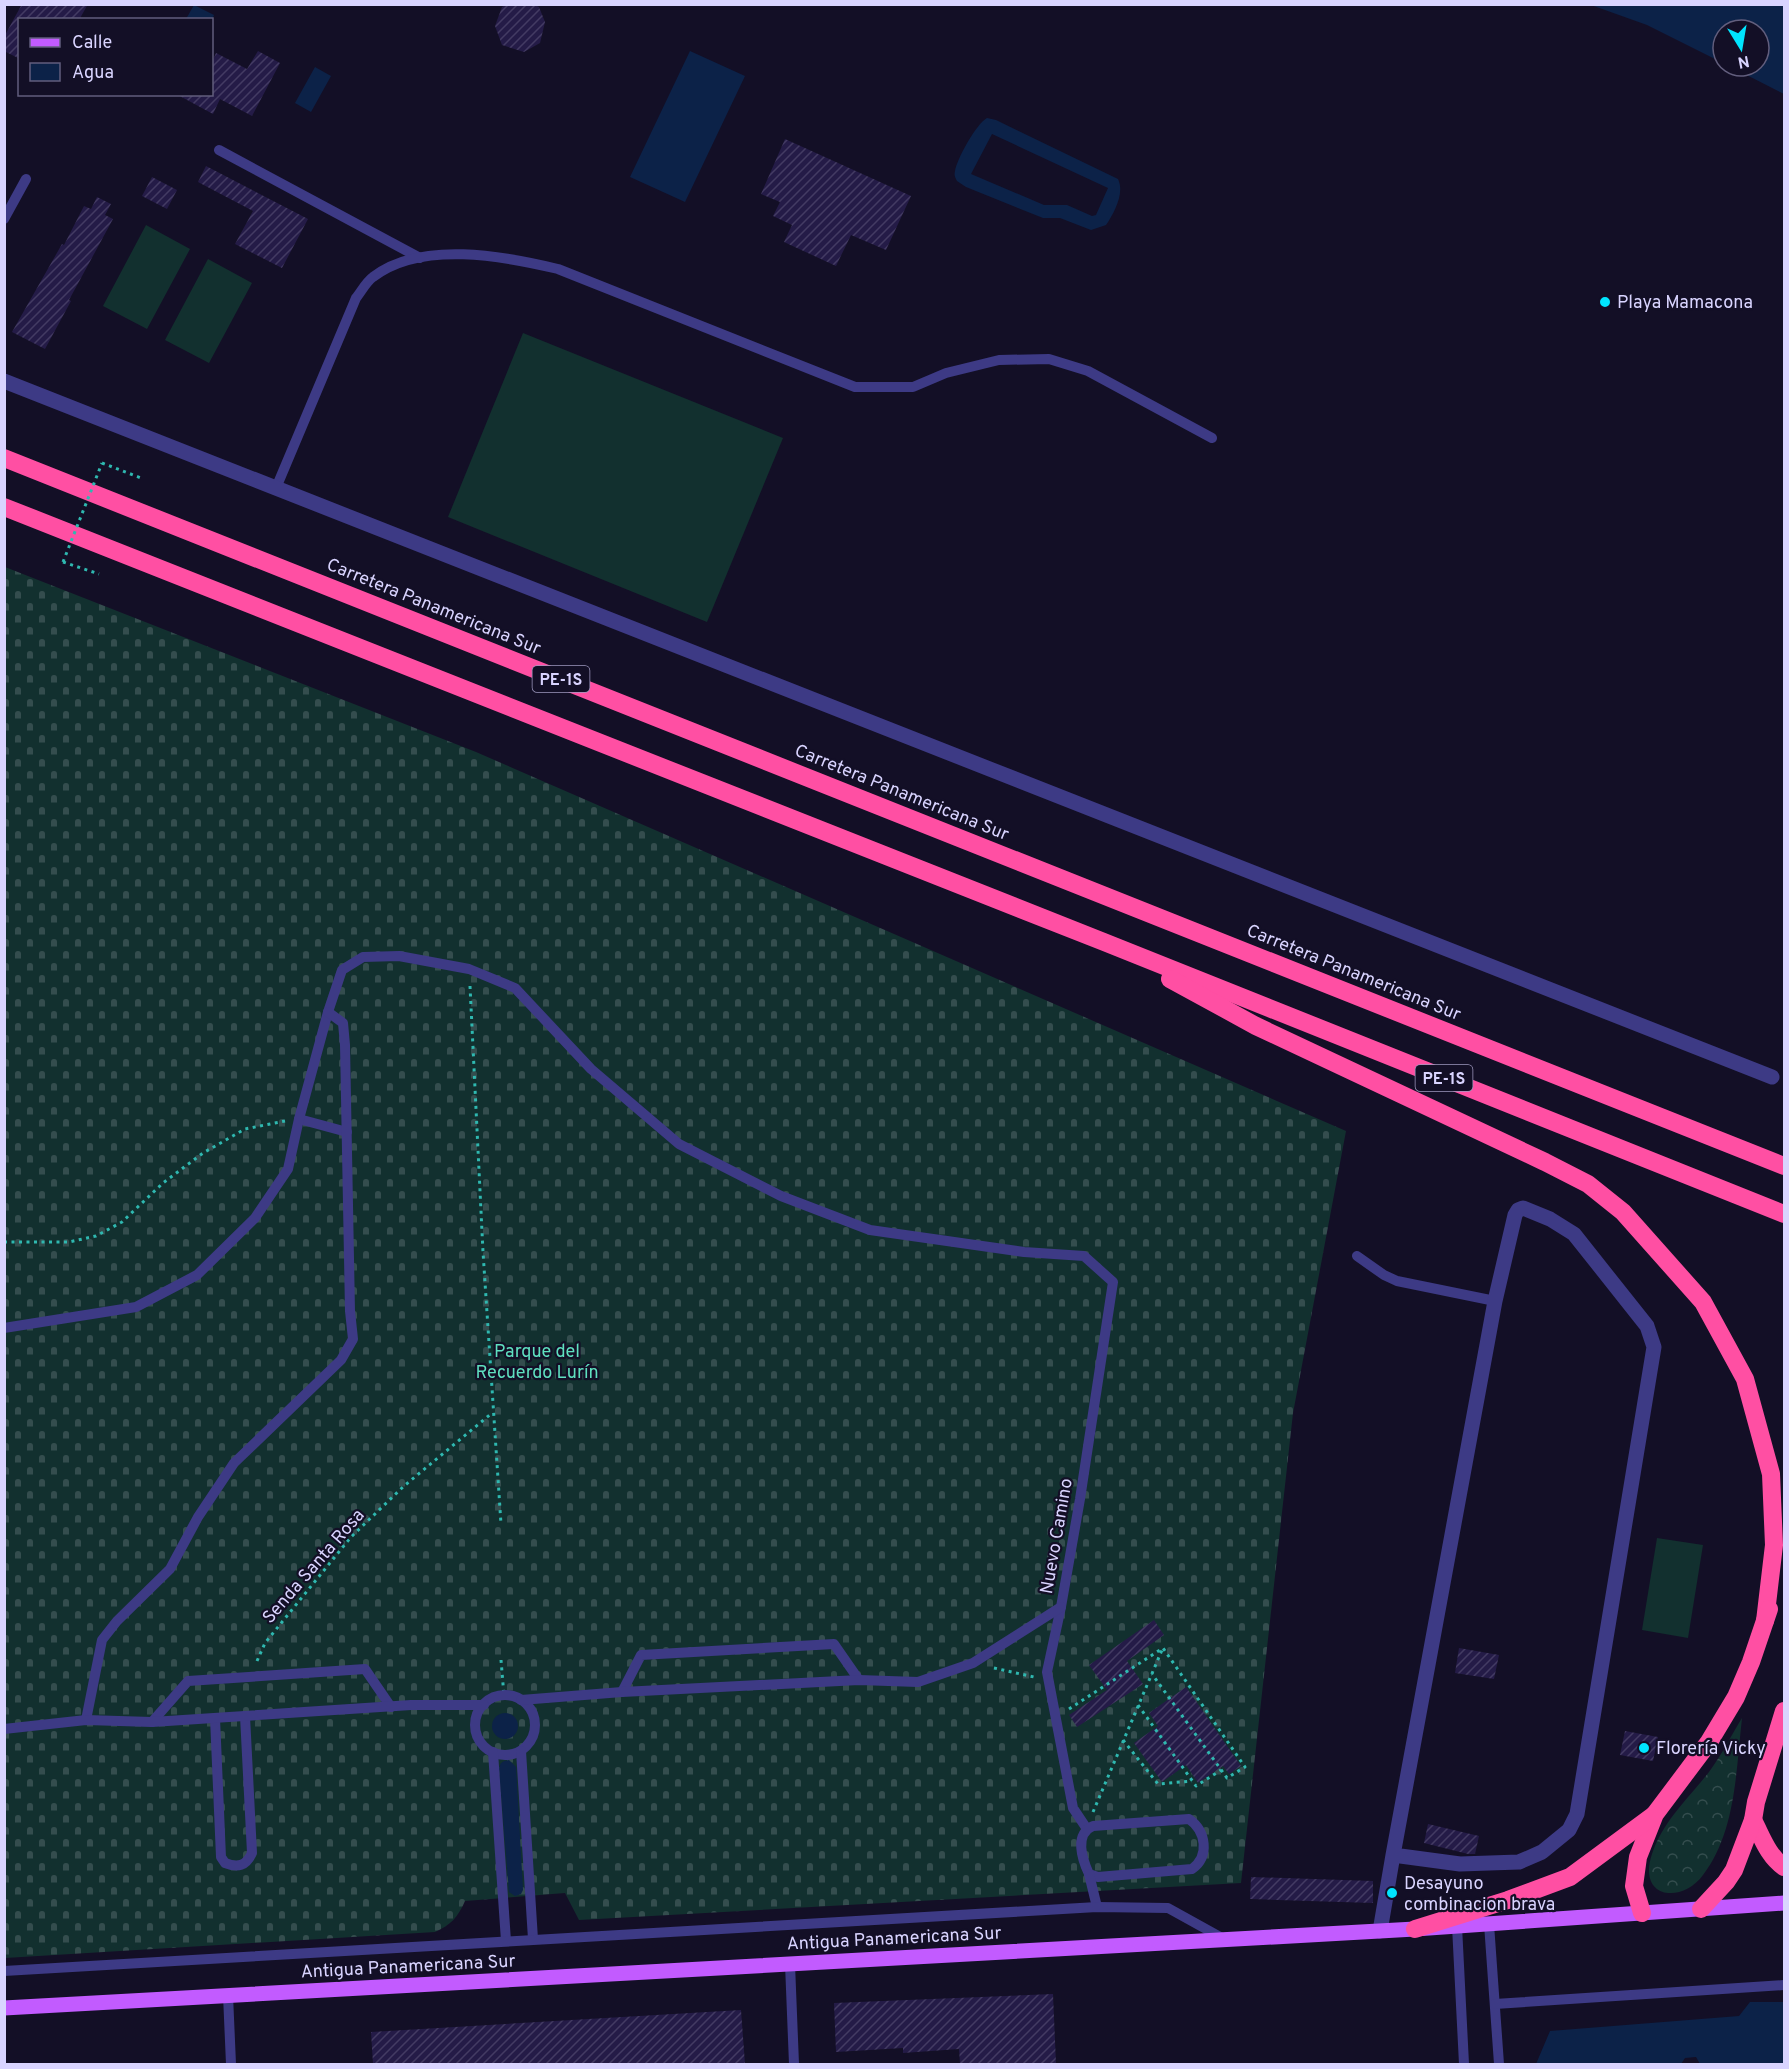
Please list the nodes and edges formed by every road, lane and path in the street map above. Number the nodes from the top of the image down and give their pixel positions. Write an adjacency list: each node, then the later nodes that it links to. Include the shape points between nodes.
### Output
1 (219, 150): 4 (lane)
2 (26, 179): 3 (lane)
3 (4, 219)
4 (420, 258): 6 (lane, via 473,255 558,269 855,387 913,387 946,373 999,360 1049,358 1088,371); 9 (lane, via 397,263 372,277 356,298)
5 (4, 381): 9 (street)
6 (1212, 438)
7 (4, 458): 18 (highway, Carretera Panamericana Sur / PE-1S)
8 (141, 478): 11 (path, bridge, via 102,463 63,562)
9 (276, 488): 15 (street)
10 (4, 507): 12 (highway, PE-1S)
11 (99, 574)
12 (1104, 942): 19 (highway, PE-1S); 28 (highway, via 1256,1026 1545,1162 1588,1185 1623,1212 1703,1302 1745,1379 1771,1474 1774,1545)
13 (469, 969): 14 (lane, via 399,956 363,957 342,970); 24 (path); 27 (lane, Nuevo Camino, via 515,988 591,1069 679,1144 781,1196 870,1230 1084,1257 1113,1281)
14 (328, 1012): 16 (lane); 17 (lane, via 343,1023)
15 (1778, 1078)
16 (299, 1119): 17 (lane); 20 (path, via 245,1129 203,1153 163,1183 122,1222 96,1236 69,1242); 23 (lane, via 288,1169 255,1218 197,1275 136,1307)
17 (347, 1132): 46 (lane, via 352,1339 341,1360 234,1463 170,1569 102,1640)
18 (1785, 1166)
19 (1785, 1214)
20 (4, 1242)
21 (1357, 1256): 22 (lane, via 1397,1281)
22 (1495, 1301): 57 (street); 57 (street, via 1515,1215 1523,1208 1574,1234 1647,1326 1654,1347 1577,1814 1569,1830 1542,1852 1519,1862 1460,1864)
23 (4, 1328)
24 (492, 1413): 25 (path); 33 (path, Senda Santa Rosa, via 404,1486 351,1538 265,1643)
25 (501, 1524)
26 (1785, 1563): 28 (highway)
27 (1061, 1606): 31 (lane); 34 (lane, Nuevo Camino)
28 (1765, 1621): 54 (highway, via 1736,1697 1709,1742)
29 (1163, 1648): 32 (path); 45 (path); 52 (path, via 1245,1767 1227,1778)
30 (501, 1660): 37 (path)
31 (973, 1662): 34 (path); 35 (lane, via 918,1682)
32 (1152, 1674): 40 (path); 52 (path)
33 (250, 1677): 41 (lane, via 365,1669); 47 (lane, via 188,1681)
34 (1048, 1679): 45 (lane, Nuevo Camino)
35 (859, 1680): 36 (lane); 36 (lane, via 834,1644 641,1655)
36 (622, 1692): 38 (lane)
37 (504, 1696): 38 (lane); 39 (lane)
38 (521, 1700): 50 (lane, via 528,1706 535,1724 530,1742)
39 (484, 1704): 41 (lane); 51 (lane, via 475,1721 476,1731 485,1747)
40 (1138, 1705): 49 (path); 53 (path)
41 (391, 1707): 43 (lane)
42 (1785, 1711): 55 (highway)
43 (245, 1716): 44 (lane); 44 (lane, via 252,1853 242,1866 225,1863 221,1857)
44 (215, 1718): 47 (lane)
45 (1055, 1718): 56 (lane, Nuevo Camino, via 1073,1808)
46 (86, 1720): 47 (lane); 48 (lane)
47 (152, 1722)
48 (4, 1729)
49 (1123, 1740): 53 (path, via 1158,1784); 56 (path)
50 (520, 1750): 51 (lane, via 509,1755); 68 (lane)
51 (493, 1752): 70 (lane)
52 (1222, 1770): 53 (path, via 1196,1786)
53 (1192, 1781)
54 (1655, 1814): 63 (highway, via 1636,1868 1634,1886); 66 (highway, via 1570,1877)
55 (1753, 1820): 58 (highway, via 1770,1853); 62 (highway, via 1734,1870)
56 (1087, 1829): 59 (lane, via 1081,1847); 59 (lane, via 1189,1819 1198,1825 1203,1840 1203,1854 1192,1869 1098,1877)
57 (1393, 1855): 67 (street)
58 (1785, 1867)
59 (1089, 1874): 61 (lane)
60 (1785, 1903): 62 (main road, Antigua Panamericana Sur)
61 (1097, 1907): 68 (lane); 69 (lane, via 1168,1908)
62 (1701, 1909): 63 (main road, Antigua Panamericana Sur)
63 (1642, 1913): 64 (main road, Antigua Panamericana Sur)
64 (1490, 1924): 65 (main road, Antigua Panamericana Sur); 75 (lane)
65 (1457, 1926): 66 (main road, Antigua Panamericana Sur); 79 (lane)
66 (1416, 1929): 67 (main road, Antigua Panamericana Sur)
67 (1380, 1931): 69 (main road, Antigua Panamericana Sur)
68 (532, 1939): 70 (lane)
69 (1224, 1939): 71 (main road, Antigua Panamericana Sur)
70 (506, 1941): 72 (lane)
71 (790, 1964): 74 (main road, Antigua Panamericana Sur); 78 (lane)
72 (4, 1971)
73 (1785, 1985): 75 (lane)
74 (228, 1995): 76 (main road, Antigua Panamericana Sur); 77 (lane)
75 (1495, 2004): 80 (lane)
76 (4, 2008)
77 (231, 2064)
78 (794, 2064)
79 (1464, 2064)
80 (1499, 2064)

